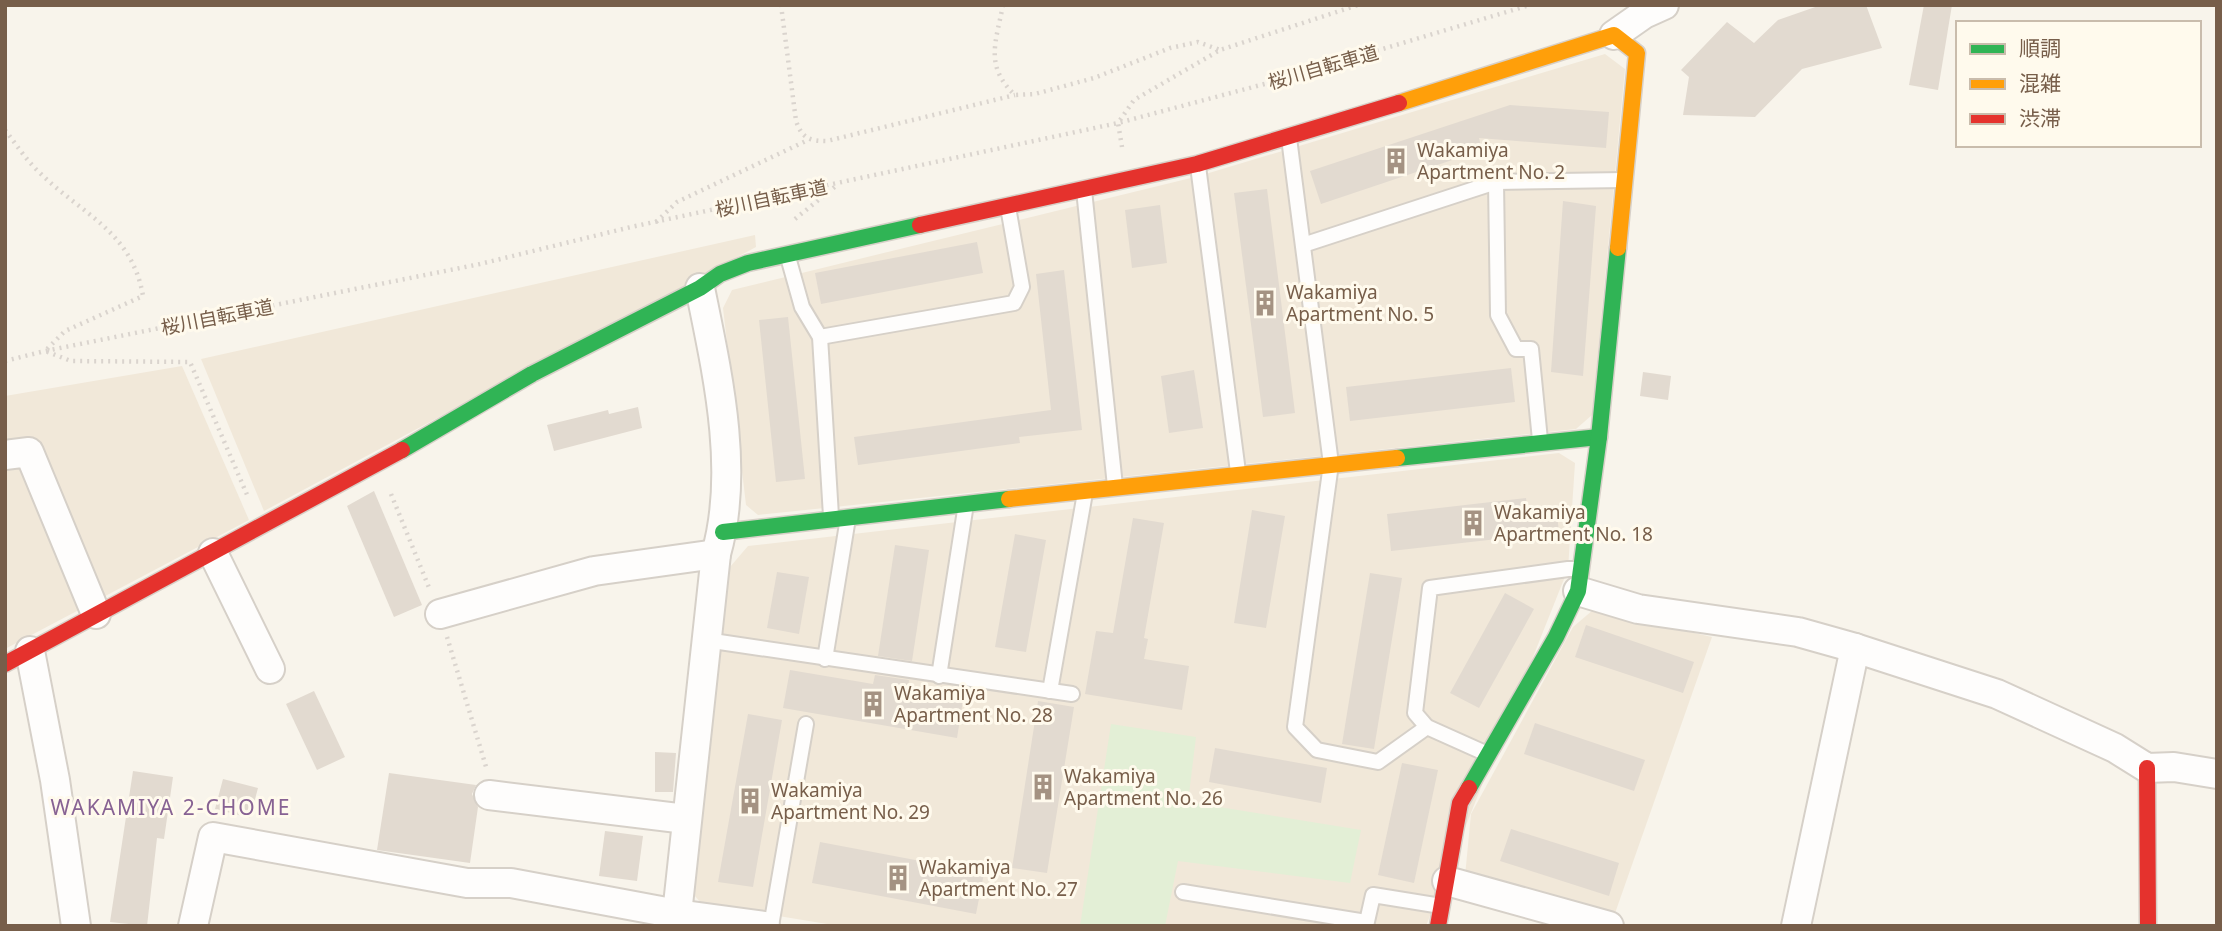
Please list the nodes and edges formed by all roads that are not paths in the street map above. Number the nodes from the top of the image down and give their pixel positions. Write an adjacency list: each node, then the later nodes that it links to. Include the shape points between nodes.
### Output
1 (1664, 5): 2 (street)
2 (1614, 35): 3 (street); 5 (street, via 1637,53)
3 (1289, 138): 4 (street); 9 (lane)
4 (1197, 164): 7 (street); 17 (lane)
5 (1625, 180): 6 (lane); 13 (street)
6 (1496, 182): 9 (lane); 14 (lane, via 1497,316 1516,349 1531,349)
7 (1084, 190): 8 (street); 18 (lane)
8 (1008, 207): 10 (street); 12 (lane, via 1021,287 1014,303)
9 (1303, 245): 16 (lane)
10 (788, 254): 11 (street, via 748,262); 12 (lane, via 802,307)
11 (700, 288): 23 (street, via 722,405 727,503); 24 (street, via 532,374)
12 (820, 337): 22 (lane)
13 (1599, 437): 14 (street); 25 (street)
14 (1540, 442): 16 (street)
15 (5, 455): 26 (street, via 29,452)
16 (1331, 464): 17 (street); 37 (lane, via 1295,727 1317,750 1378,762)
17 (1238, 474): 18 (street)
18 (1115, 487): 19 (street)
19 (1085, 490): 20 (street); 34 (lane)
20 (966, 503): 21 (street); 33 (lane)
21 (849, 516): 22 (street); 31 (lane)
22 (831, 518): 23 (street)
23 (720, 543): 27 (street, via 594,571); 28 (street)
24 (213, 554): 26 (street); 32 (street)
25 (1580, 580): 29 (street, via 1638,609 1798,632); 37 (lane, via 1568,569 1430,588 1415,713); 38 (street, via 1556,637)
26 (96, 614): 30 (street)
27 (440, 614)
28 (706, 640): 31 (lane); 42 (street)
29 (1855, 648): 39 (street, via 1997,694 2115,748); 54 (street)
30 (18, 658): 49 (street, via 55,780)
31 (825, 659): 33 (lane)
32 (270, 669)
33 (939, 676): 34 (lane)
34 (1050, 691): 35 (lane)
35 (1072, 694)
36 (806, 724): 52 (lane)
37 (1427, 727): 38 (lane)
38 (1488, 754): 44 (street, via 1460,803)
39 (2147, 768): 40 (street); 55 (street)
40 (2217, 774)
41 (489, 795): 42 (street)
42 (686, 820): 45 (street)
43 (1183, 892): 47 (lane)
44 (1444, 894): 47 (lane, via 1373,895); 48 (street); 53 (street)
45 (676, 920): 46 (street); 50 (street, via 511,883 467,883 213,837)
46 (722, 922): 51 (street)
47 (1366, 924)
48 (1596, 924)
49 (76, 926)
50 (193, 926)
51 (765, 926)
52 (771, 926)
53 (1438, 926)
54 (1796, 926)
55 (2148, 926)

